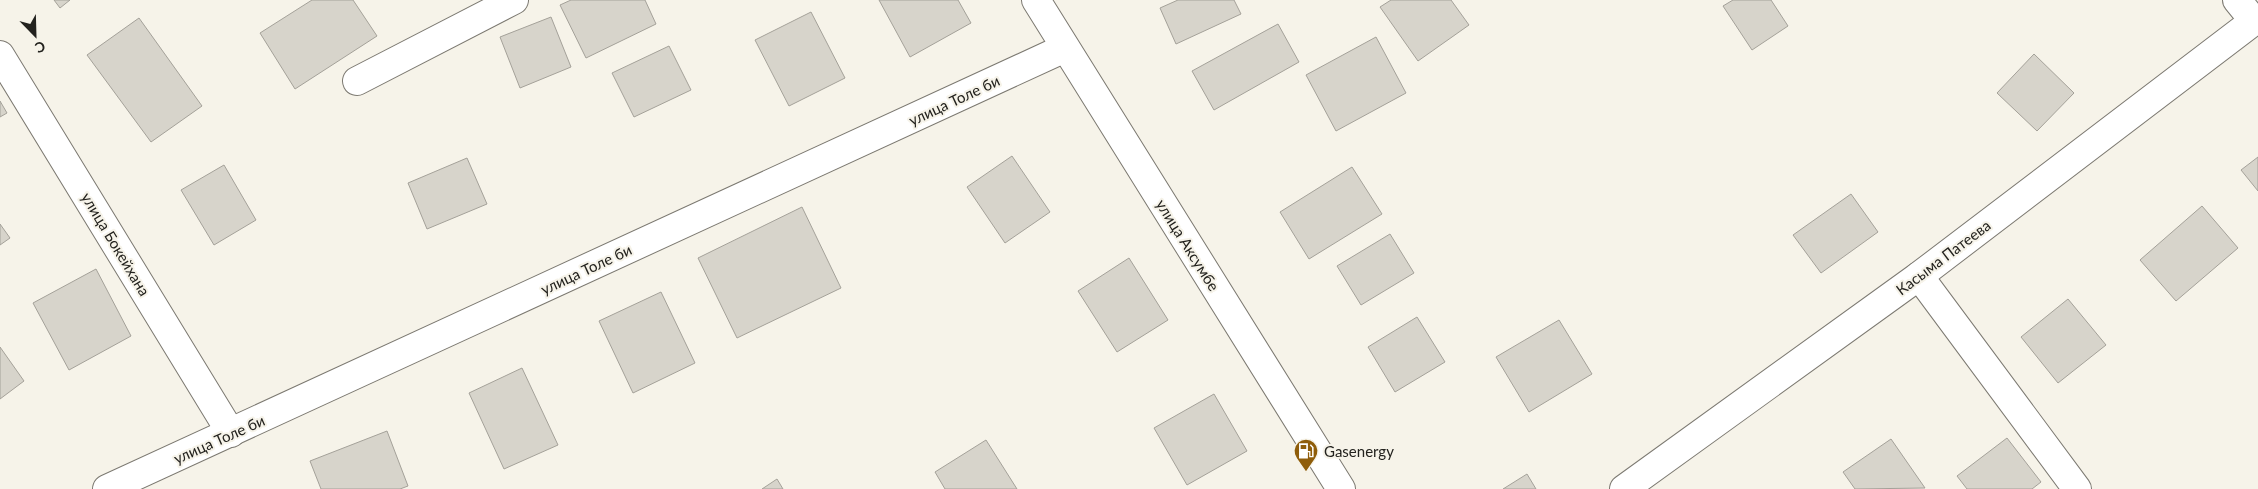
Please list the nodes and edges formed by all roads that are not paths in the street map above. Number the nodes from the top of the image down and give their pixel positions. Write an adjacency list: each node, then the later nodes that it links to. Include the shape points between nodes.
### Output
1 (514, 0): 7 (street)
2 (1036, 0): 5 (street, улица Аксумбе)
3 (2237, 0): 4 (street)
4 (2256, 20): 8 (street, Касыма Патеева)
5 (1065, 48): 9 (street, улица Толе би); 11 (street, улица Аксумбе)
6 (0, 54): 9 (street, улица Бокейхана)
7 (357, 81)
8 (1918, 276): 12 (street, Касыма Патеева); 13 (street)
9 (231, 433): 10 (street, улица Толе би)
10 (107, 489)
11 (1341, 489)
12 (1624, 489)
13 (2077, 489)

